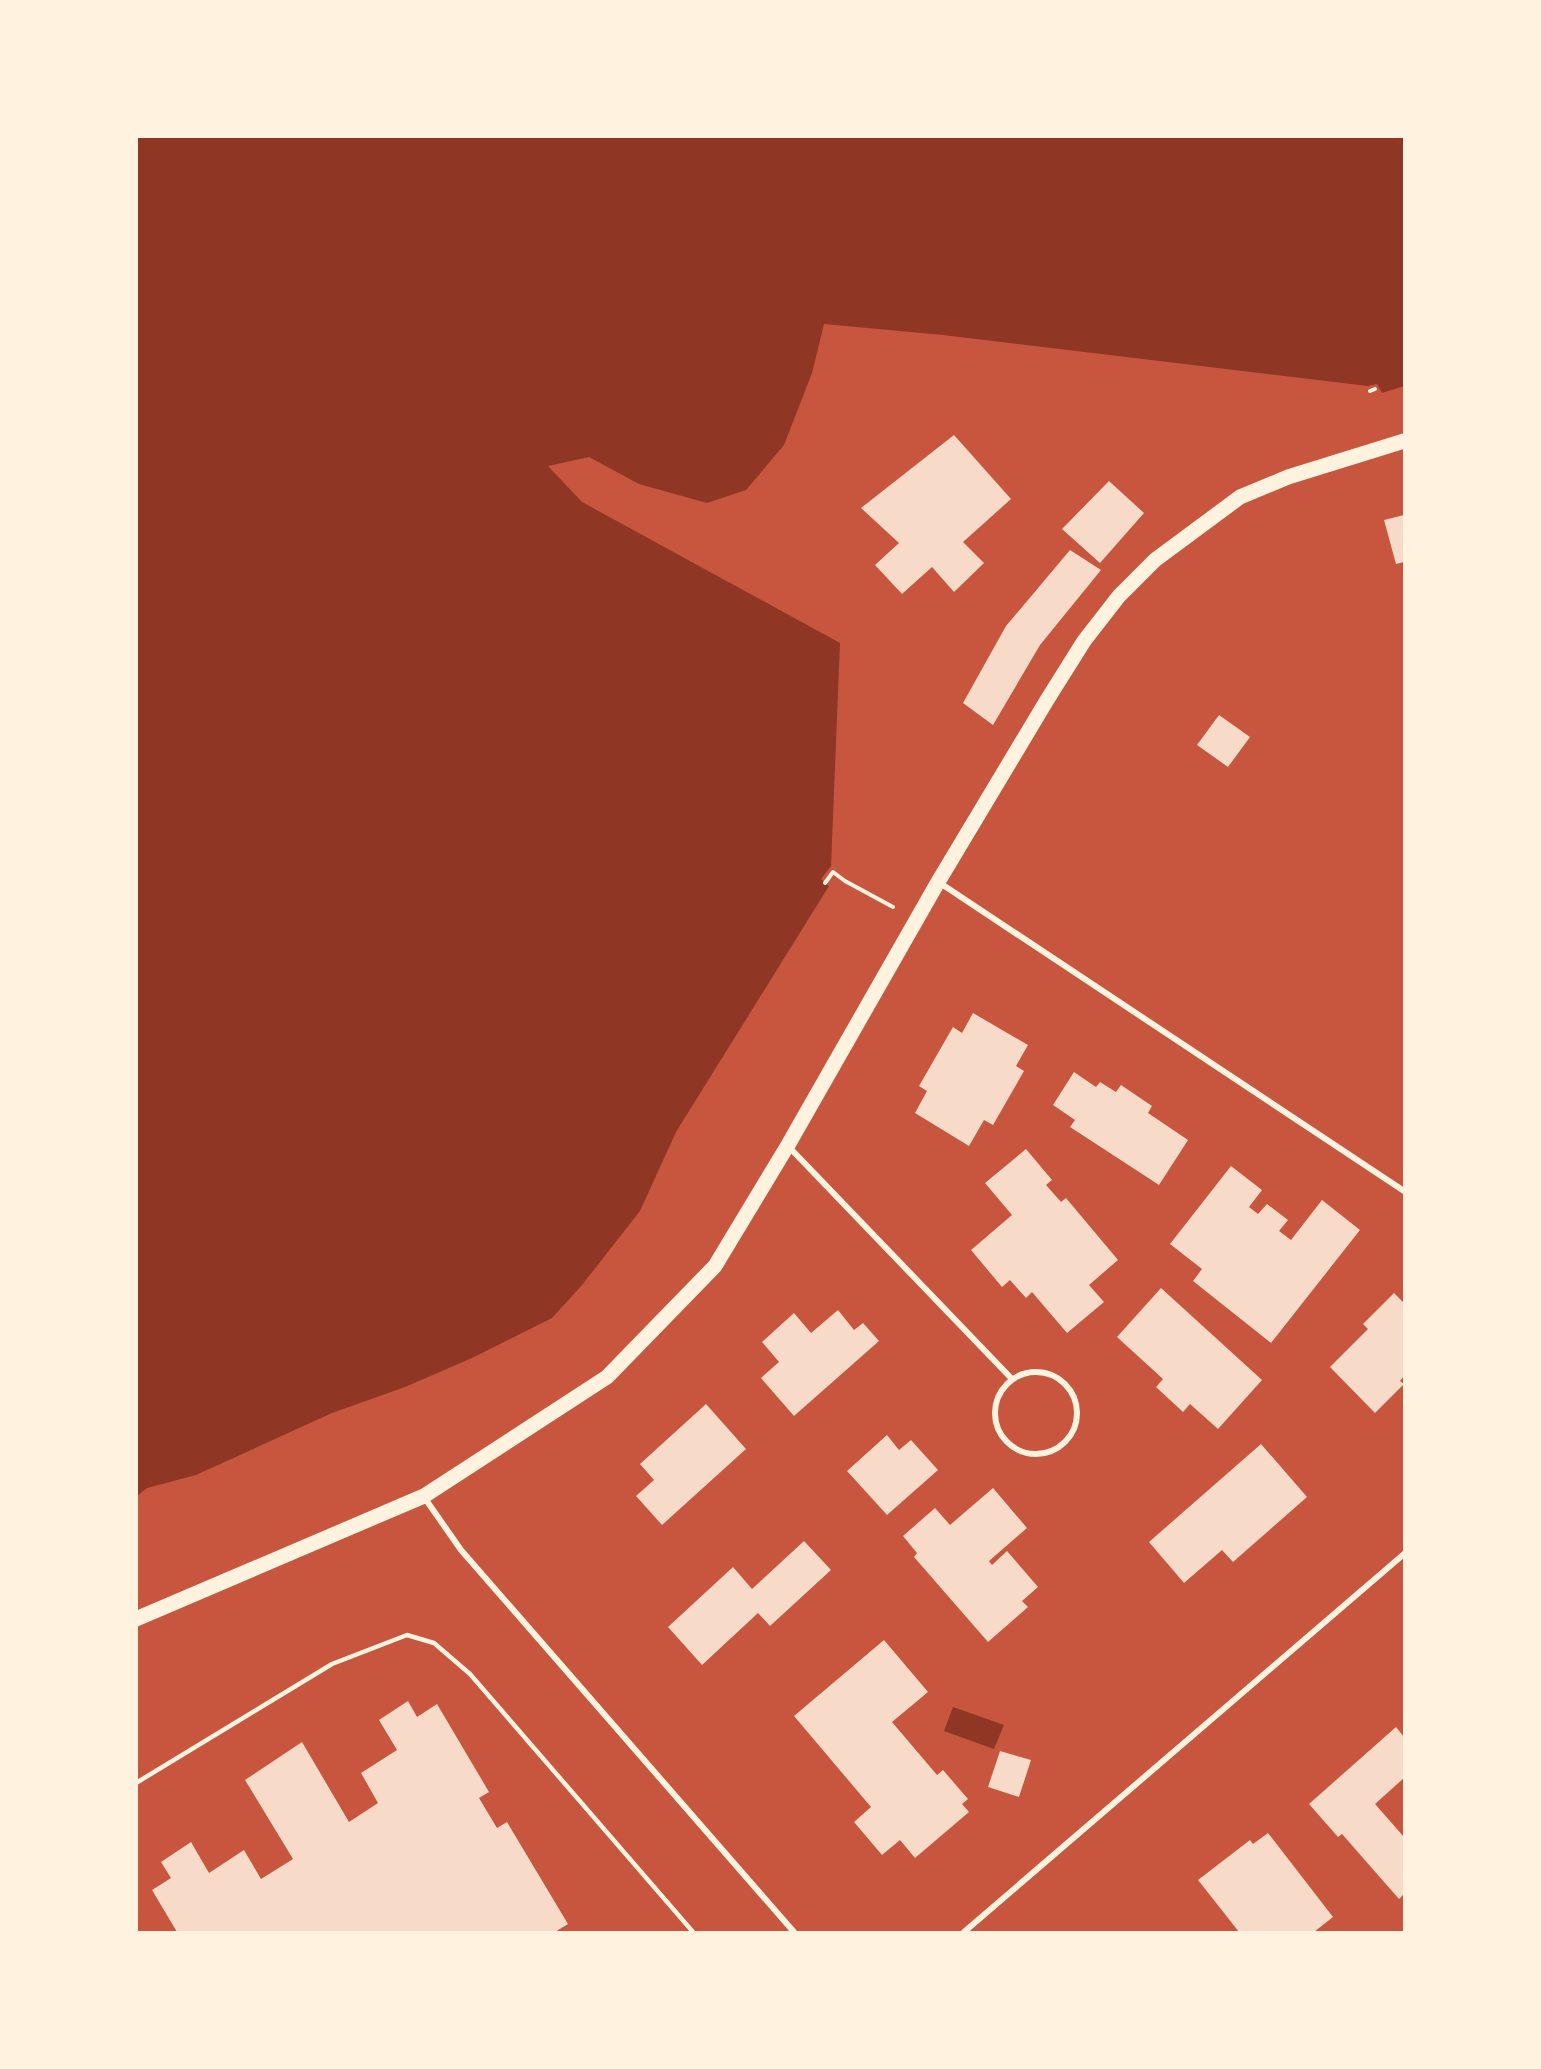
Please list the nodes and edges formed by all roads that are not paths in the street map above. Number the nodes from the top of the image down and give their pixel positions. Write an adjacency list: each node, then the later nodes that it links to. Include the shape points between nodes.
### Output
1 (1404, 441): 2 (main road, via 1288,477 1240,497 1155,560 1084,641)
2 (938, 882): 3 (main road); 4 (street)
3 (788, 1145): 5 (street); 6 (main road, via 714,1266 607,1377)
4 (1404, 1191)
5 (1012, 1379): 5 (street, via 1038,1372 1052,1375 1069,1389 1076,1421 1065,1442 1054,1450 1039,1454 1022,1451 1004,1438 995,1419 995,1408)
6 (424, 1496): 8 (main road); 11 (street, via 461,1550)
7 (1404, 1554): 12 (street)
8 (136, 1619)
9 (136, 1783): 10 (lane, via 332,1664 407,1635 434,1643 470,1674)
10 (693, 1932)
11 (794, 1932)
12 (964, 1932)

